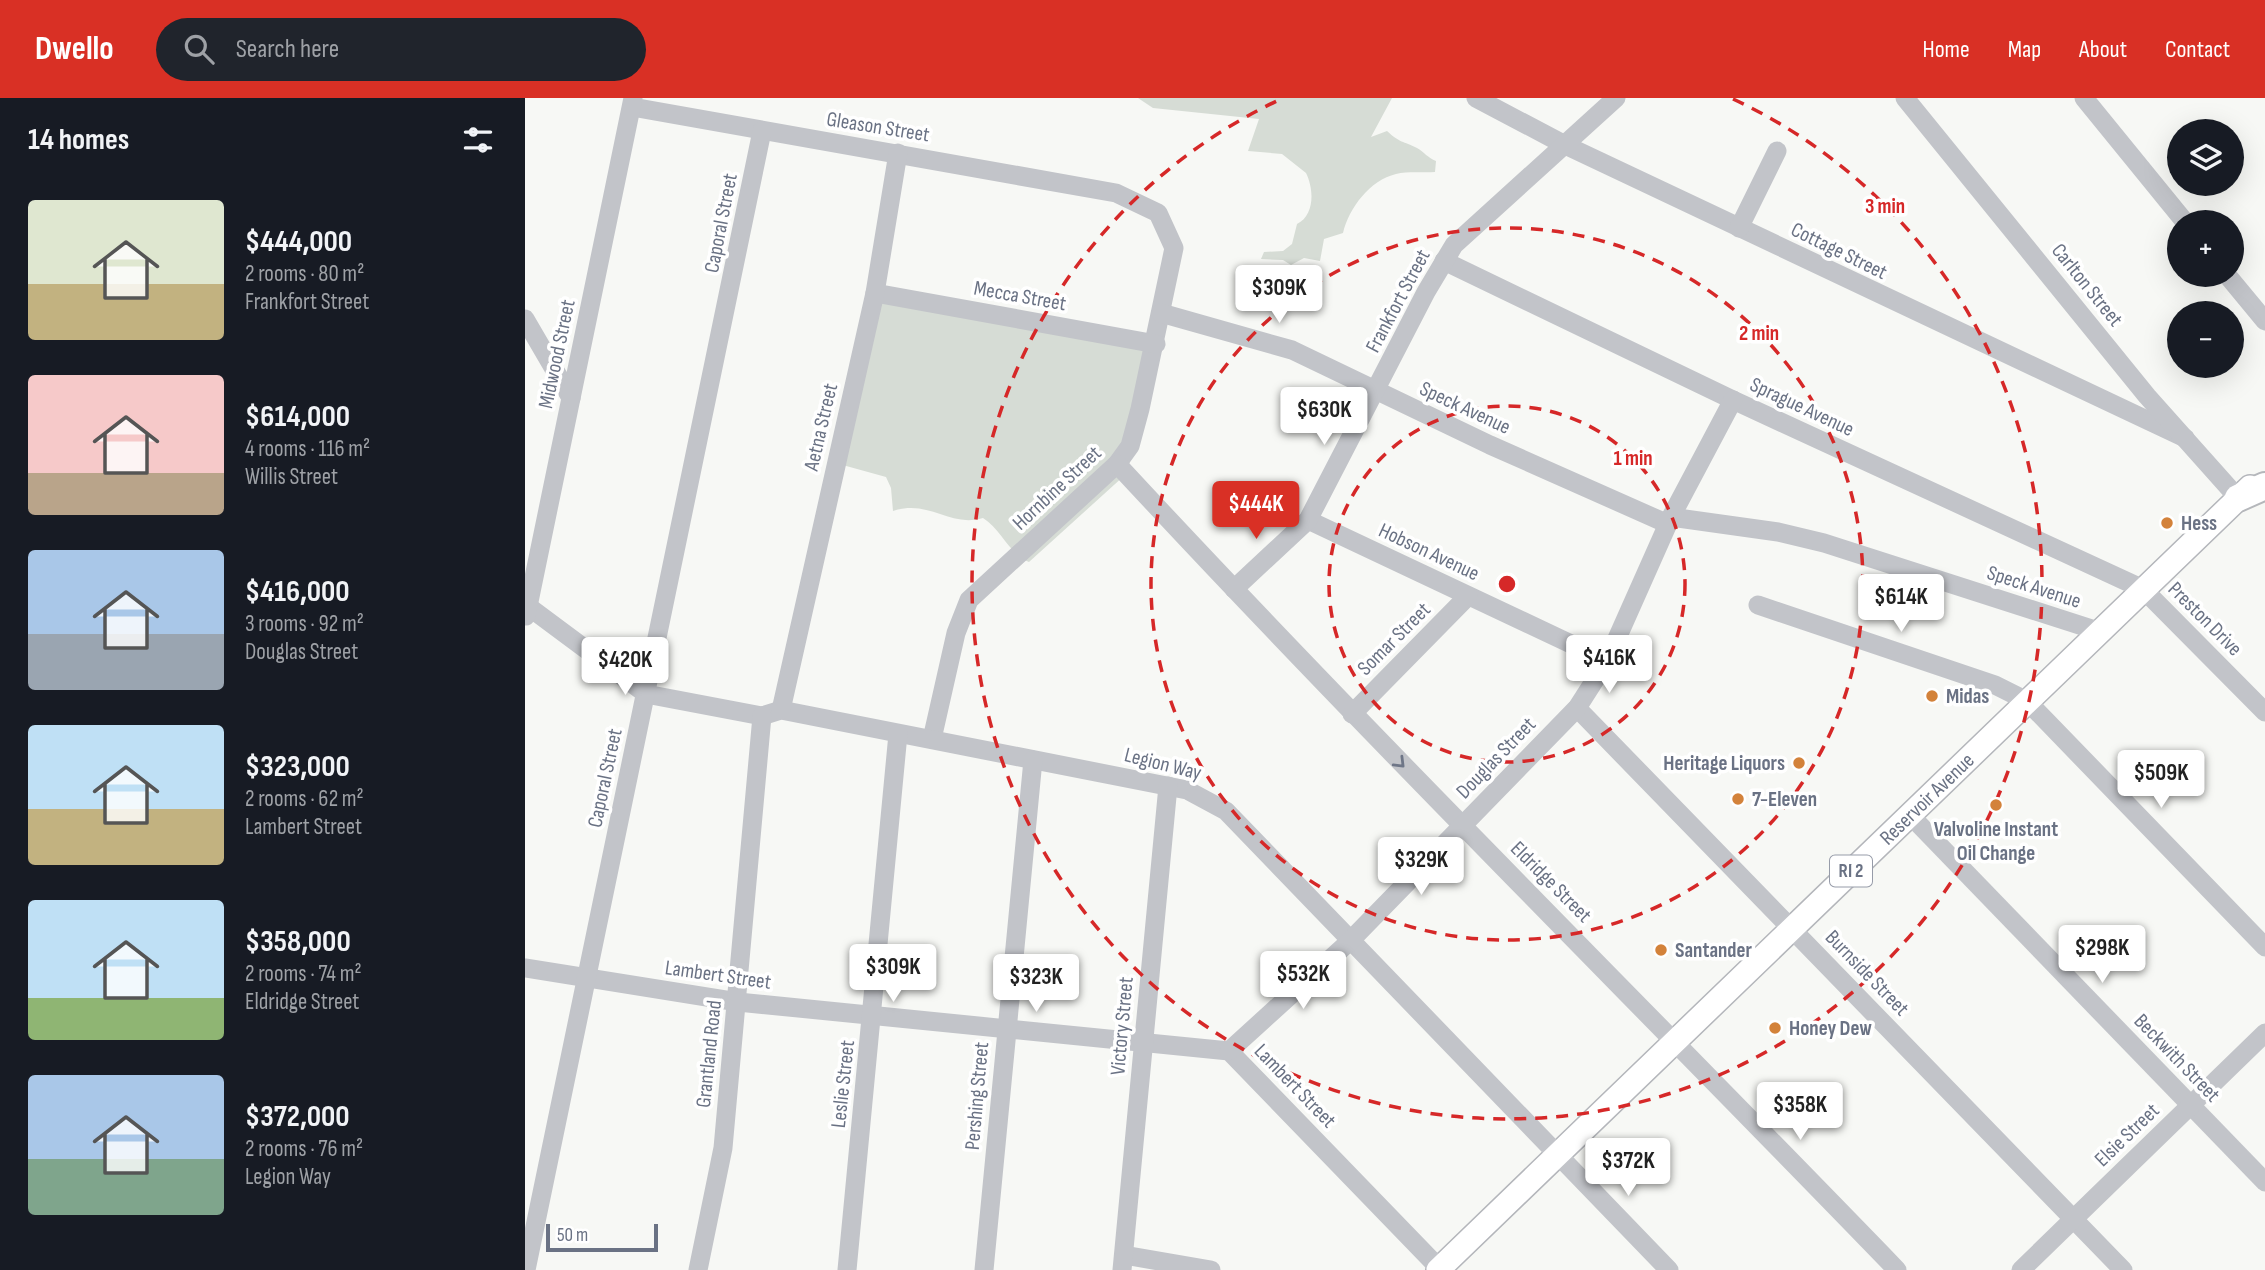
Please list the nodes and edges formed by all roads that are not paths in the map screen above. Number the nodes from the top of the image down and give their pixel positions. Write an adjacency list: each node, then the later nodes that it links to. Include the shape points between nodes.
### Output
1 (1476, 98): 7 (street, Cottage Street)
2 (1616, 98): 7 (street, Frankfort Street)
3 (1905, 98): 23 (street, Carlton Street)
4 (2084, 98): 11 (street)
5 (633, 102): 6 (street, Gleason Street); 21 (street, Midwood Street)
6 (762, 131): 9 (street, Gleason Street); 37 (street, Caporal Street)
7 (1565, 145): 12 (street, Cottage Street); 13 (street, Frankfort Street, via 1454,245)
8 (1777, 152): 12 (street)
9 (898, 153): 10 (street, Gleason Street); 15 (street, Aetna Street)
10 (1116, 193): 16 (street, Hornbine Street, via 1158,213 1168,231 1174,248)
11 (2175, 210)
12 (1739, 228): 23 (street, Cottage Street)
13 (1444, 261): 20 (street, Frankfort Street); 22 (street, Sprague Avenue)
14 (2238, 287): 18 (street)
15 (875, 293): 19 (street, Mecca Street); 40 (street, Aetna Street)
16 (1161, 313): 19 (street, Hornbine Street); 20 (street, Speck Avenue, via 1292,350)
17 (525, 318): 21 (street)
18 (2265, 321)
19 (1156, 344): 24 (street, Hornbine Street, via 1130,446)
20 (1375, 392): 28 (street, Frankfort Street); 29 (street, Speck Avenue)
21 (571, 398): 34 (street, Midwood Street)
22 (1733, 400): 29 (street, Douglas Street); 31 (street, Sprague Avenue)
23 (2185, 438): 27 (street, Carlton Street)
24 (1117, 464): 30 (street, Eldridge Street); 45 (street, Hornbine Street, via 969,600 956,633)
25 (2265, 473): 27 (main road, Reservoir Avenue / RI 2)
26 (2265, 486): 27 (highway)
27 (2238, 498): 31 (main road, Reservoir Avenue / RI 2)
28 (1308, 520): 30 (street, Frankfort Street); 32 (street, Hobson Avenue)
29 (1669, 520): 35 (street, Speck Avenue, via 1778,531); 36 (street, Douglas Street)
30 (1234, 589): 42 (street, Eldridge Street)
31 (2143, 589): 35 (main road, Reservoir Avenue / RI 2); 41 (street, Preston Drive)
32 (1468, 596): 36 (street, Hobson Avenue); 42 (street, Somar Street)
33 (1758, 605): 38 (street, via 1995,685)
34 (526, 611): 37 (street, Legion Way)
35 (2098, 631): 38 (main road, Reservoir Avenue / RI 2)
36 (1607, 661): 39 (street, Douglas Street)
37 (646, 694): 43 (street, Legion Way); 54 (street, Caporal Street)
38 (2027, 701): 48 (main road, Reservoir Avenue / RI 2); 52 (street)
39 (1577, 708): 49 (street, Douglas Street); 50 (street, Burnside Street)
40 (781, 710): 43 (street, Legion Way); 44 (street, Legion Way)
41 (2265, 712)
42 (1353, 714): 49 (street, Eldridge Street, one-way to 49)
43 (762, 716): 55 (street, Grantland Road)
44 (898, 734): 45 (street, Legion Way); 56 (street, Leslie Street)
45 (932, 739): 46 (street, Legion Way)
46 (1033, 760): 47 (street, Legion Way); 57 (street, Pershing Street)
47 (1168, 786): 51 (street, Legion Way, via 1205,797 1226,811); 60 (street, Victory Street)
48 (1909, 815): 50 (main road, Reservoir Avenue / RI 2); 62 (street, Beckwith Street)
49 (1463, 825): 51 (street, Douglas Street); 59 (street, Eldridge Street)
50 (1792, 928): 59 (main road, Reservoir Avenue / RI 2); 65 (street, Burnside Street)
51 (1350, 941): 61 (street, Douglas Street); 63 (street, Legion Way)
52 (2265, 947)
53 (525, 968): 54 (street, Lambert Street)
54 (587, 979): 55 (street, Lambert Street); 67 (street, Caporal Street)
55 (738, 1002): 56 (street, Lambert Street); 68 (street, Grantland Road, via 723,1148)
56 (872, 1016): 57 (street, Lambert Street); 69 (street, Leslie Street)
57 (1006, 1031): 60 (street, Lambert Street); 70 (street, Pershing Street)
58 (2265, 1033): 62 (street, Elsie Street)
59 (1675, 1041): 63 (main road, Reservoir Avenue / RI 2); 74 (street, Eldridge Street)
60 (1143, 1044): 61 (street, Lambert Street); 66 (street, Victory Street)
61 (1229, 1051): 72 (street, Lambert Street)
62 (2191, 1105): 64 (street, Beckwith Street); 65 (street, Elsie Street)
63 (1557, 1154): 72 (main road, Reservoir Avenue / RI 2); 73 (street, Legion Way)
64 (2265, 1182)
65 (2074, 1219): 75 (street, Elsie Street); 76 (street, Burnside Street)
66 (1123, 1262): 71 (street)
67 (526, 1270)
68 (698, 1270)
69 (847, 1270)
70 (984, 1270)
71 (1211, 1270)
72 (1439, 1270)
73 (1669, 1270)
74 (1896, 1270)
75 (2021, 1270)
76 (2123, 1270)

